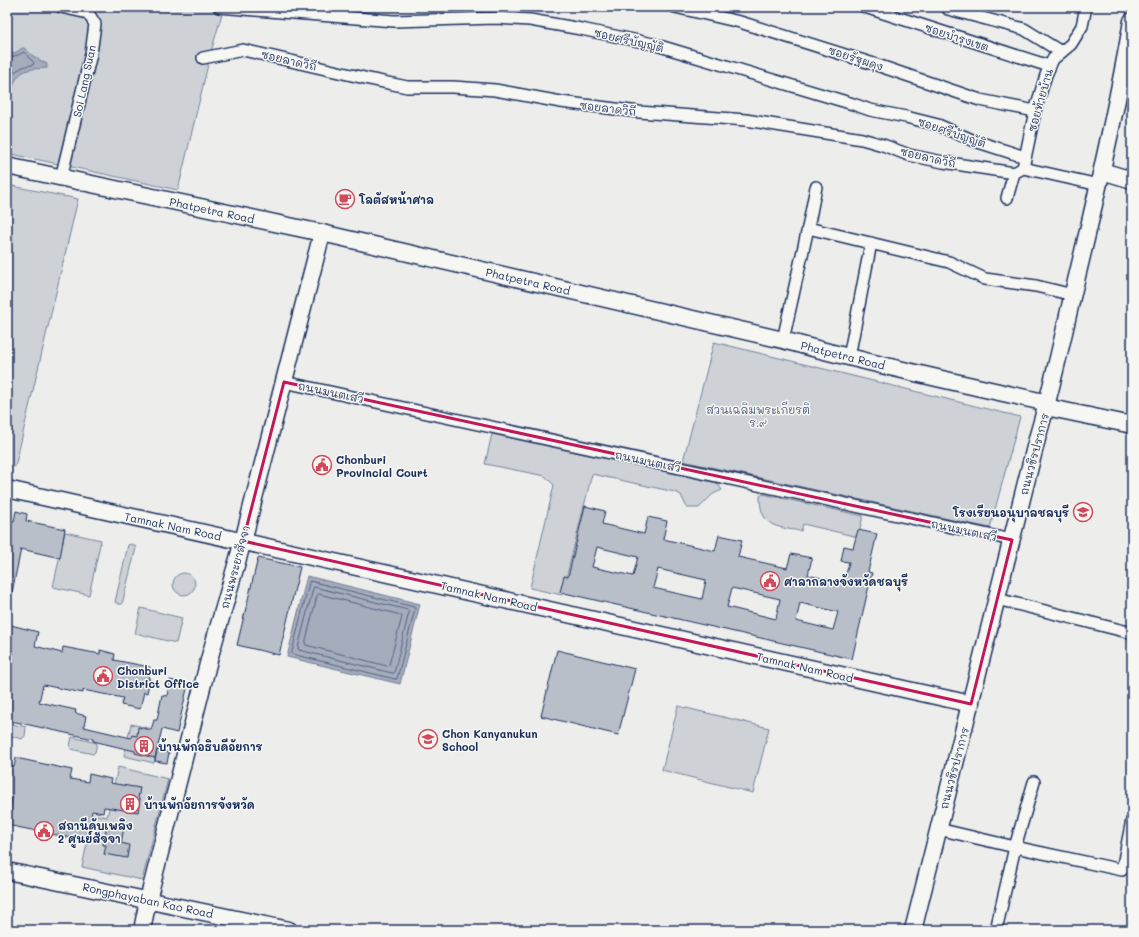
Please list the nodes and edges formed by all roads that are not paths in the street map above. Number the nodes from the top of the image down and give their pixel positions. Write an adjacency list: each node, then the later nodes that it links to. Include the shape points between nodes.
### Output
1 (61, 7): 7 (street, Soi Lang Suan)
2 (219, 7): 15 (street, ซอยศรีบัญญัติ, via 394,21 496,18 530,20 581,29 653,44 870,110 938,125)
3 (675, 7): 13 (street, ซอยรัฐผดุง, via 748,24 878,64 980,100)
4 (865, 7): 12 (street, ซอยบำรุงเขต)
5 (1086, 7): 9 (street, ซอยท้ายบ้าน, via 1082,26 1071,44)
6 (948, 9): 9 (street, via 1024,29)
7 (90, 10): 16 (street, Soi Lang Suan, via 95,24 91,54)
8 (1132, 21): 11 (street, ถนนวชิรปราการ)
9 (1061, 52): 12 (street, ซอยท้ายบ้าน, via 1053,58)
10 (203, 58): 15 (street, ซอยลาดวิถี, via 243,50 407,87 495,90 639,112 746,120 862,139 909,155 943,162)
11 (1128, 64): 17 (street, ถนนวชิรปราการ)
12 (1049, 66): 13 (street, ซอยท้ายบ้าน)
13 (1035, 112): 15 (street, ซอยท้ายบ้าน)
14 (7, 166): 16 (street, Phatpetra Road)
15 (1021, 166): 17 (street, ซอยลาดวิถี); 20 (street, ซอยท้ายบ้าน)
16 (61, 178): 22 (street, Phatpetra Road)
17 (1100, 178): 18 (street); 24 (street, ถนนวชิรปราการ)
18 (1132, 180)
19 (816, 187): 21 (street)
20 (1007, 198)
21 (808, 228): 23 (street); 25 (street)
22 (322, 234): 25 (street, Phatpetra Road); 27 (street, ถนนพระยาสัจจา)
23 (871, 243): 24 (street, via 949,262 985,279 1036,286); 26 (street)
24 (1073, 295): 28 (street, ถนนวชิรปราการ)
25 (783, 340): 26 (street, Phatpetra Road)
26 (849, 357): 28 (street, Phatpetra Road)
27 (284, 382): 31 (street, ถนนมนตเสวี); 32 (street, ถนนพระยาสัจจา)
28 (1047, 405): 29 (street, Phatpetra Road); 31 (street, ถนนวชิรปราการ)
29 (1132, 425)
30 (7, 489): 32 (street, Tamnak Nam Road)
31 (1012, 540): 33 (street, ถนนวชิรปราการ)
32 (243, 541): 35 (street, Tamnak Nam Road); 41 (street, ถนนพระยาสัจจา, via 210,656)
33 (997, 599): 34 (street); 35 (street, ถนนวชิรปราการ)
34 (1132, 633)
35 (971, 704): 38 (street, ถนนวชิรปราการ)
36 (1034, 782): 39 (street)
37 (1132, 820): 39 (street, via 1122,870)
38 (938, 829): 39 (street); 44 (street, ถนนวชิรปราการ)
39 (1016, 847): 45 (street)
40 (7, 871): 41 (street, Rongphayaban Kao Road)
41 (148, 900): 42 (street, ถนนพระยาสัจจา); 43 (street, Rongphayaban Kao Road)
42 (142, 930)
43 (289, 930)
44 (913, 930)
45 (996, 930)

